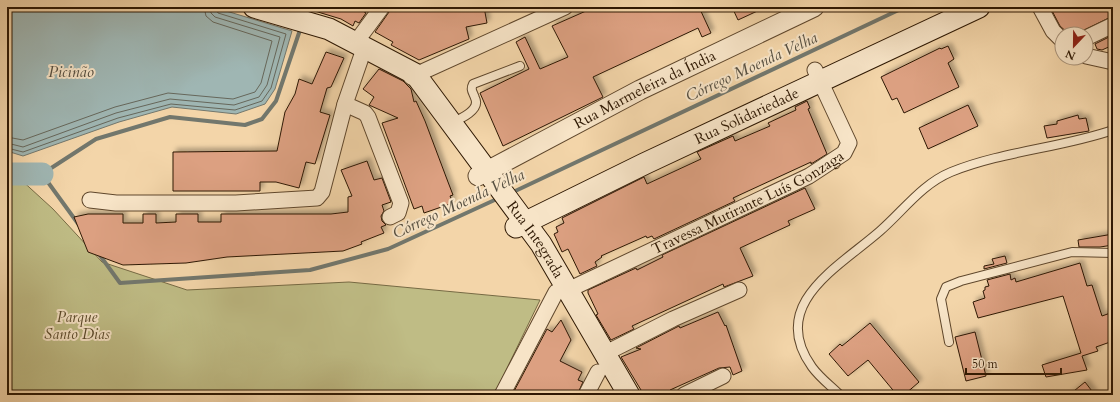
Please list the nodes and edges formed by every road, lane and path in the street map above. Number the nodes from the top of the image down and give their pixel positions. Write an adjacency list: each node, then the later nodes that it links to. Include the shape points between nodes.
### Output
1 (254, 7): 11 (main road, via 329,29)
2 (382, 7): 11 (street)
3 (565, 7): 15 (street)
4 (814, 7): 20 (street, Rua Marmeleira da Índia, via 640,90)
5 (950, 7): 16 (main road, Rua Solidariedade)
6 (979, 7): 16 (main road, Rua Solidariedade)
7 (1040, 7): 9 (street)
8 (1113, 25): 10 (street)
9 (1054, 32)
10 (1094, 34)
11 (360, 44): 15 (main road, via 396,62); 17 (street)
12 (1094, 58): 13 (street)
13 (1113, 62)
14 (520, 66): 18 (lane, via 473,84 472,93 476,104 472,111)
15 (413, 75): 18 (main road, Rua Integrada); 20 (main road, Rua Integrada, via 439,124)
16 (818, 76): 22 (main road, Rua Solidariedade); 26 (street, Travessa Mutirante Luís Gonzaga, via 849,143 844,154 809,176)
17 (345, 104): 21 (street, via 322,192 317,198 229,203 116,204); 23 (street, via 365,113 368,117 401,203 398,212)
18 (451, 123): 20 (main road, Rua Integrada)
19 (1113, 130): 35 (lane, via 1090,138 970,165 934,180 814,288 805,299 799,314 799,337 812,366)
20 (485, 177): 22 (main road, Rua Integrada)
21 (90, 200)
22 (513, 214): 26 (main road, Rua Integrada)
23 (390, 217)
24 (1113, 253): 27 (lane, via 1072,252 946,287 941,299)
25 (739, 290): 28 (street, via 673,319)
26 (562, 291): 28 (main road, Rua Integrada); 30 (street)
27 (949, 342)
28 (601, 363): 31 (street); 32 (main road, Rua Integrada); 33 (main road, Rua Integrada)
29 (723, 376): 34 (street)
30 (502, 395)
31 (586, 395)
32 (612, 395)
33 (628, 395)
34 (684, 395)
35 (840, 395)

